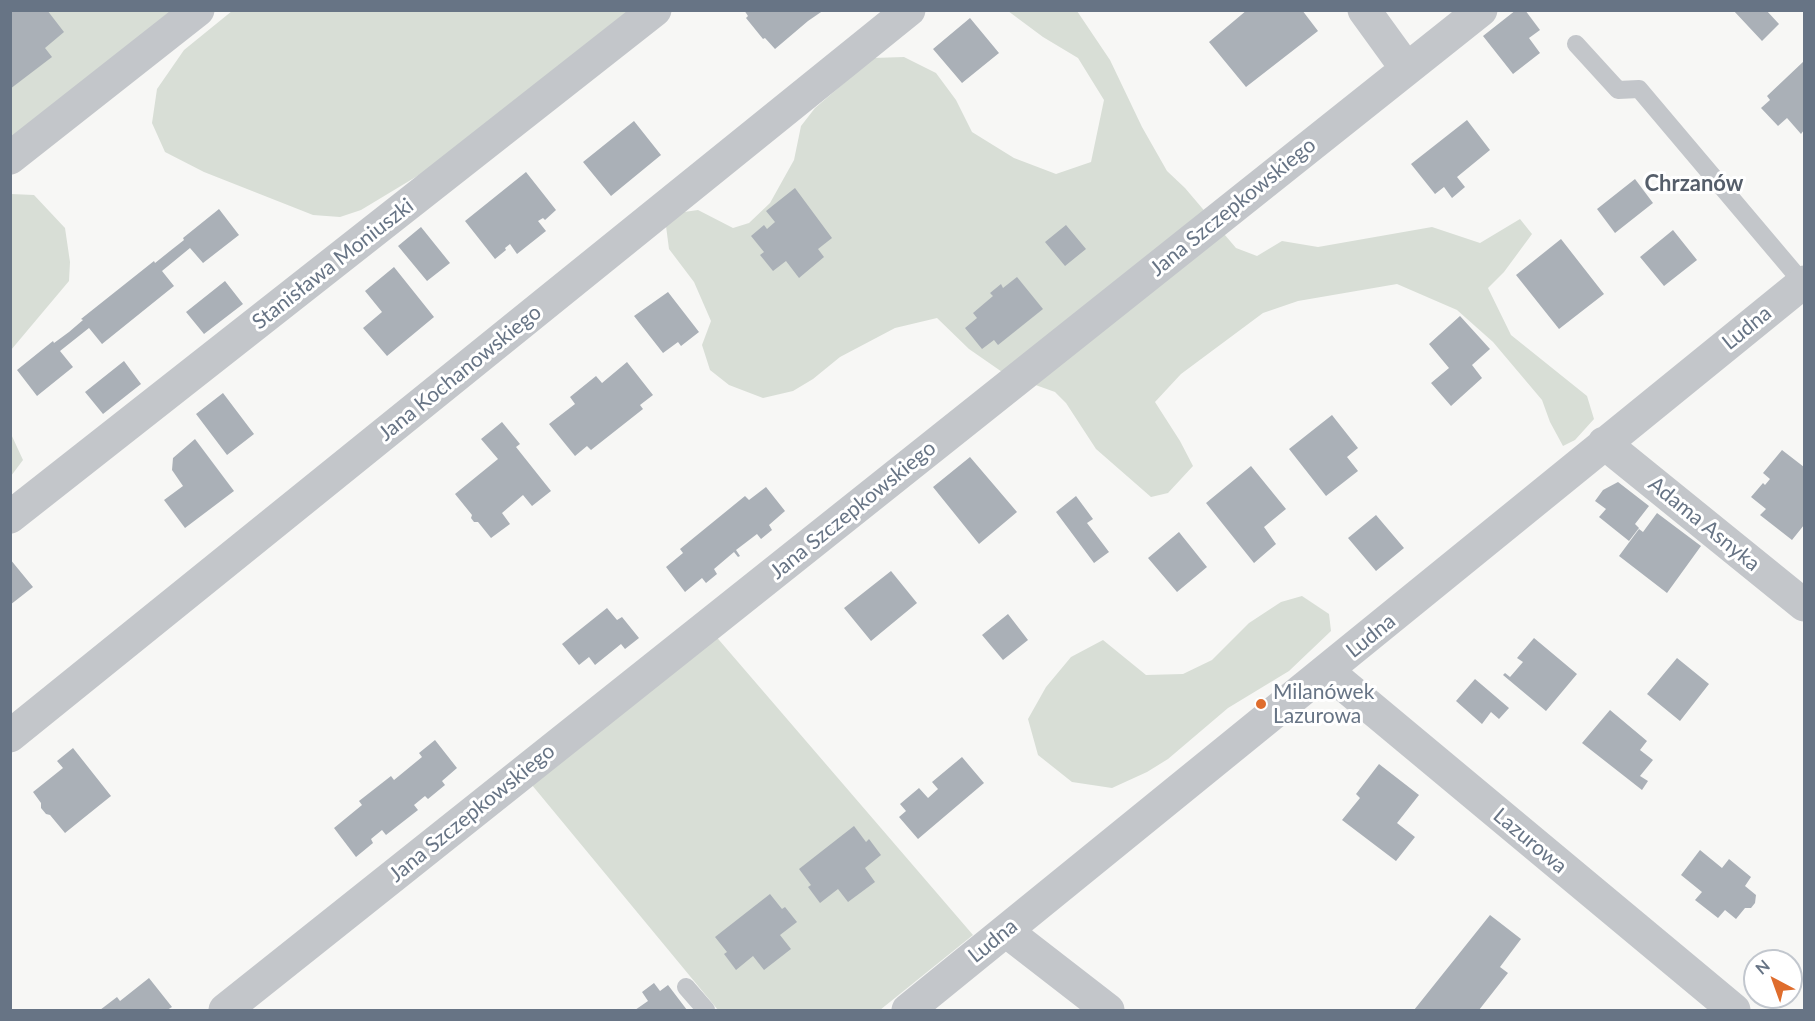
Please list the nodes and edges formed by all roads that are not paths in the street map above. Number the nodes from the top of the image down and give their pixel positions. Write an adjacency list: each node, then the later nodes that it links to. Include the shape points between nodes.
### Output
1 (198, 10): 8 (street)
2 (655, 10): 11 (street, Stanisława Moniuszki)
3 (909, 10): 14 (street, Jana Kochanowskiego)
4 (1364, 10): 7 (street)
5 (1481, 10): 7 (street, Jana Szczepkowskiego)
6 (1576, 44): 9 (lane, via 1618,90 1639,89)
7 (1406, 68): 17 (street, Jana Szczepkowskiego)
8 (10, 158)
9 (1804, 282): 10 (street, Ludna)
10 (1604, 443): 12 (street, Adama Asnyka); 13 (street, Ludna)
11 (10, 518)
12 (1804, 605)
13 (1327, 671): 15 (street, Ludna); 21 (street, Lazurowa)
14 (10, 736)
15 (1006, 931): 19 (street, Ludna); 20 (street)
16 (686, 987): 18 (lane)
17 (225, 1011)
18 (706, 1011)
19 (908, 1011)
20 (1108, 1011)
21 (1734, 1011)

